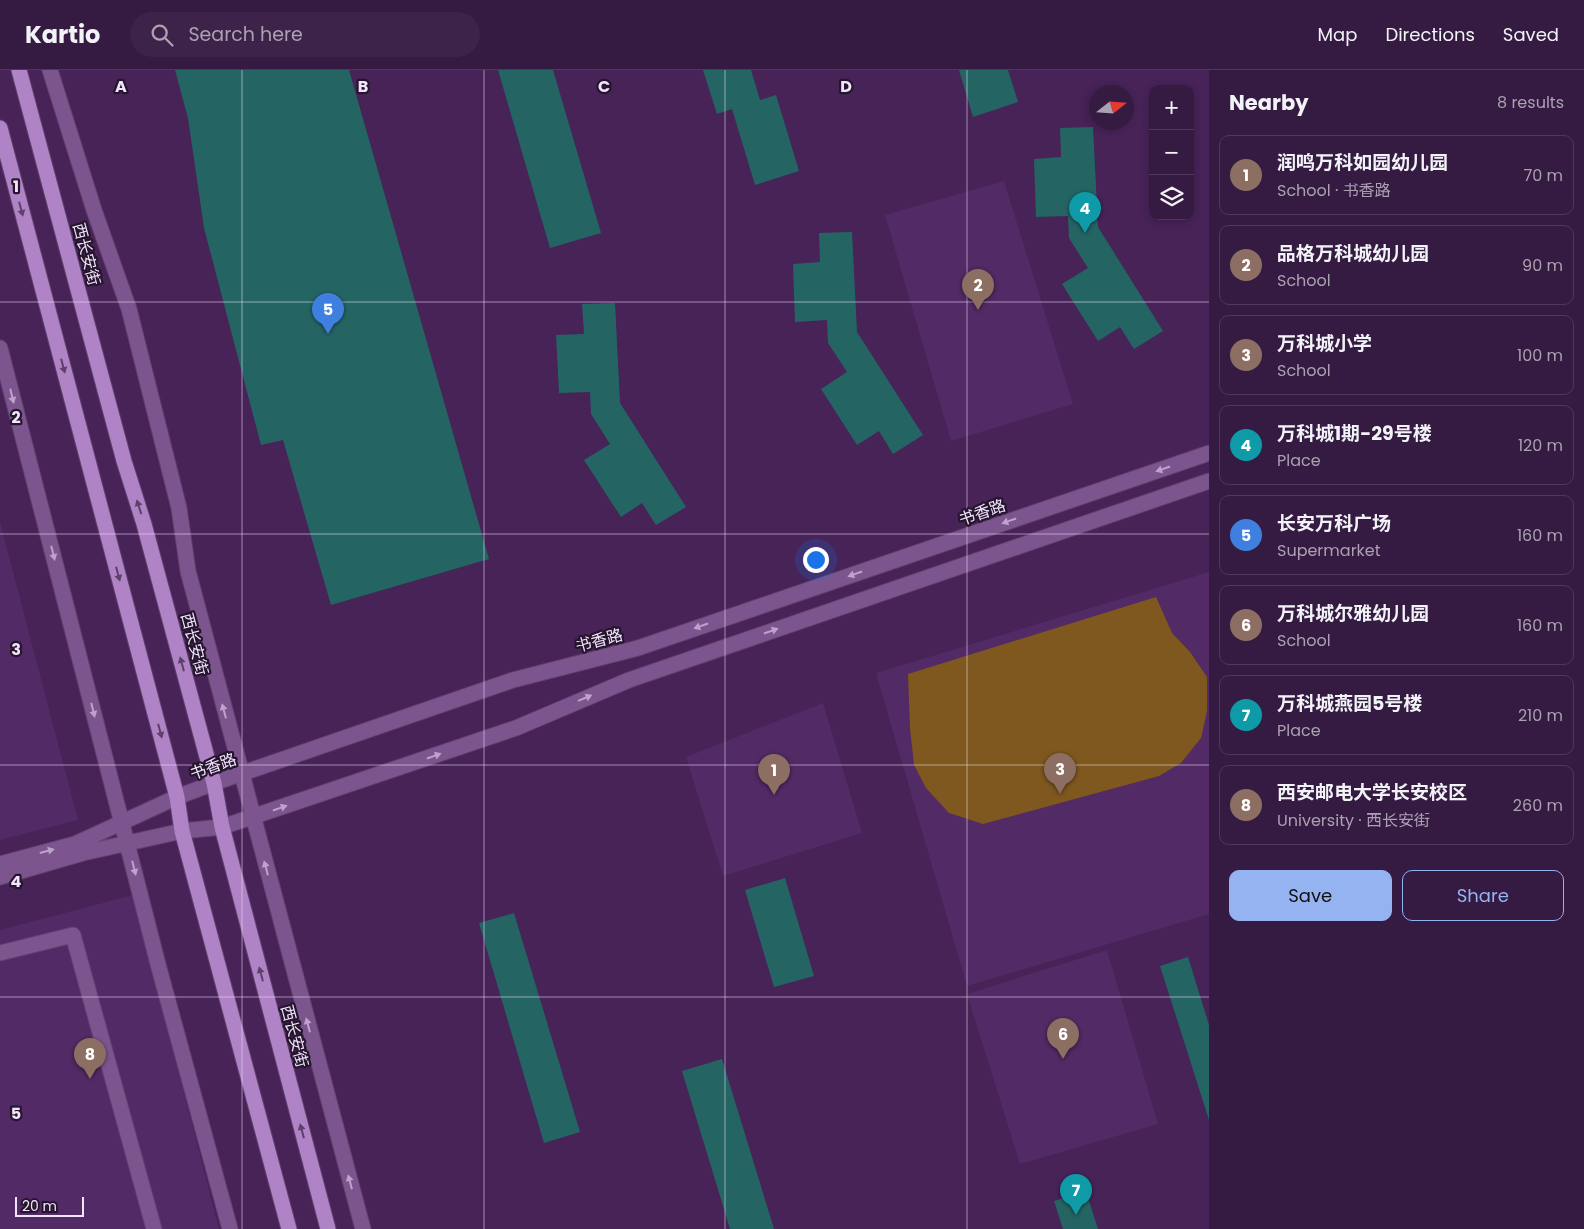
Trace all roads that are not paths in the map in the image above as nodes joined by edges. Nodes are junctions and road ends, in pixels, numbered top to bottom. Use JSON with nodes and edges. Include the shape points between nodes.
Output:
{"nodes":[{"id":1,"x":19,"y":70,"type":"edge"},
{"id":2,"x":50,"y":70,"type":"edge"},
{"id":3,"x":0,"y":128,"type":"edge"},
{"id":4,"x":0,"y":348,"type":"edge"},
{"id":5,"x":1209,"y":453,"type":"edge"},
{"id":6,"x":1209,"y":481,"type":"edge"},
{"id":7,"x":241,"y":774,"type":"junction"},
{"id":8,"x":214,"y":783,"type":"junction"},
{"id":9,"x":177,"y":797,"type":"junction"},
{"id":10,"x":253,"y":817,"type":"junction"},
{"id":11,"x":122,"y":823,"type":"junction"},
{"id":12,"x":222,"y":827,"type":"junction"},
{"id":13,"x":182,"y":830,"type":"junction"},
{"id":14,"x":127,"y":843,"type":"junction"},
{"id":15,"x":0,"y":864,"type":"edge"},
{"id":16,"x":0,"y":877,"type":"edge"},
{"id":17,"x":0,"y":953,"type":"edge"},
{"id":18,"x":154,"y":1229,"type":"edge"},
{"id":19,"x":230,"y":1229,"type":"edge"},
{"id":20,"x":289,"y":1229,"type":"edge"},
{"id":21,"x":328,"y":1229,"type":"edge"},
{"id":22,"x":363,"y":1229,"type":"edge"}],
"edges":[{"from":8,"to":1,"type":"main road","name":"西长安街","one_way":true},
{"from":7,"to":2,"type":"street","one_way":true,"via":[[188,571],[179,508],[129,309]]},
{"from":3,"to":9,"type":"main road","one_way":true},
{"from":4,"to":11,"type":"street","one_way":true},
{"from":5,"to":7,"type":"street","name":"书香路","one_way":true,"via":[[638,648],[513,680]]},
{"from":10,"to":6,"type":"street","one_way":true,"via":[[516,728],[629,680]]},
{"from":7,"to":8,"type":"street","name":"书香路"},
{"from":7,"to":10,"type":"street"},
{"from":8,"to":9,"type":"street","name":"书香路"},
{"from":8,"to":12,"type":"main road","name":"西长安街"},
{"from":9,"to":11,"type":"street","name":"书香路"},
{"from":9,"to":13,"type":"main road"},
{"from":10,"to":12,"type":"street"},
{"from":22,"to":10,"type":"street","one_way":true},
{"from":11,"to":14,"type":"street"},
{"from":15,"to":11,"type":"street","name":"书香路","one_way":true,"via":[[75,844]]},
{"from":12,"to":13,"type":"street"},
{"from":21,"to":12,"type":"main road","name":"西长安街","one_way":true},
{"from":13,"to":14,"type":"street"},
{"from":13,"to":20,"type":"main road"},
{"from":14,"to":16,"type":"street"},
{"from":14,"to":19,"type":"street","one_way":true},
{"from":17,"to":18,"type":"street","via":[[73,935]]}]}
